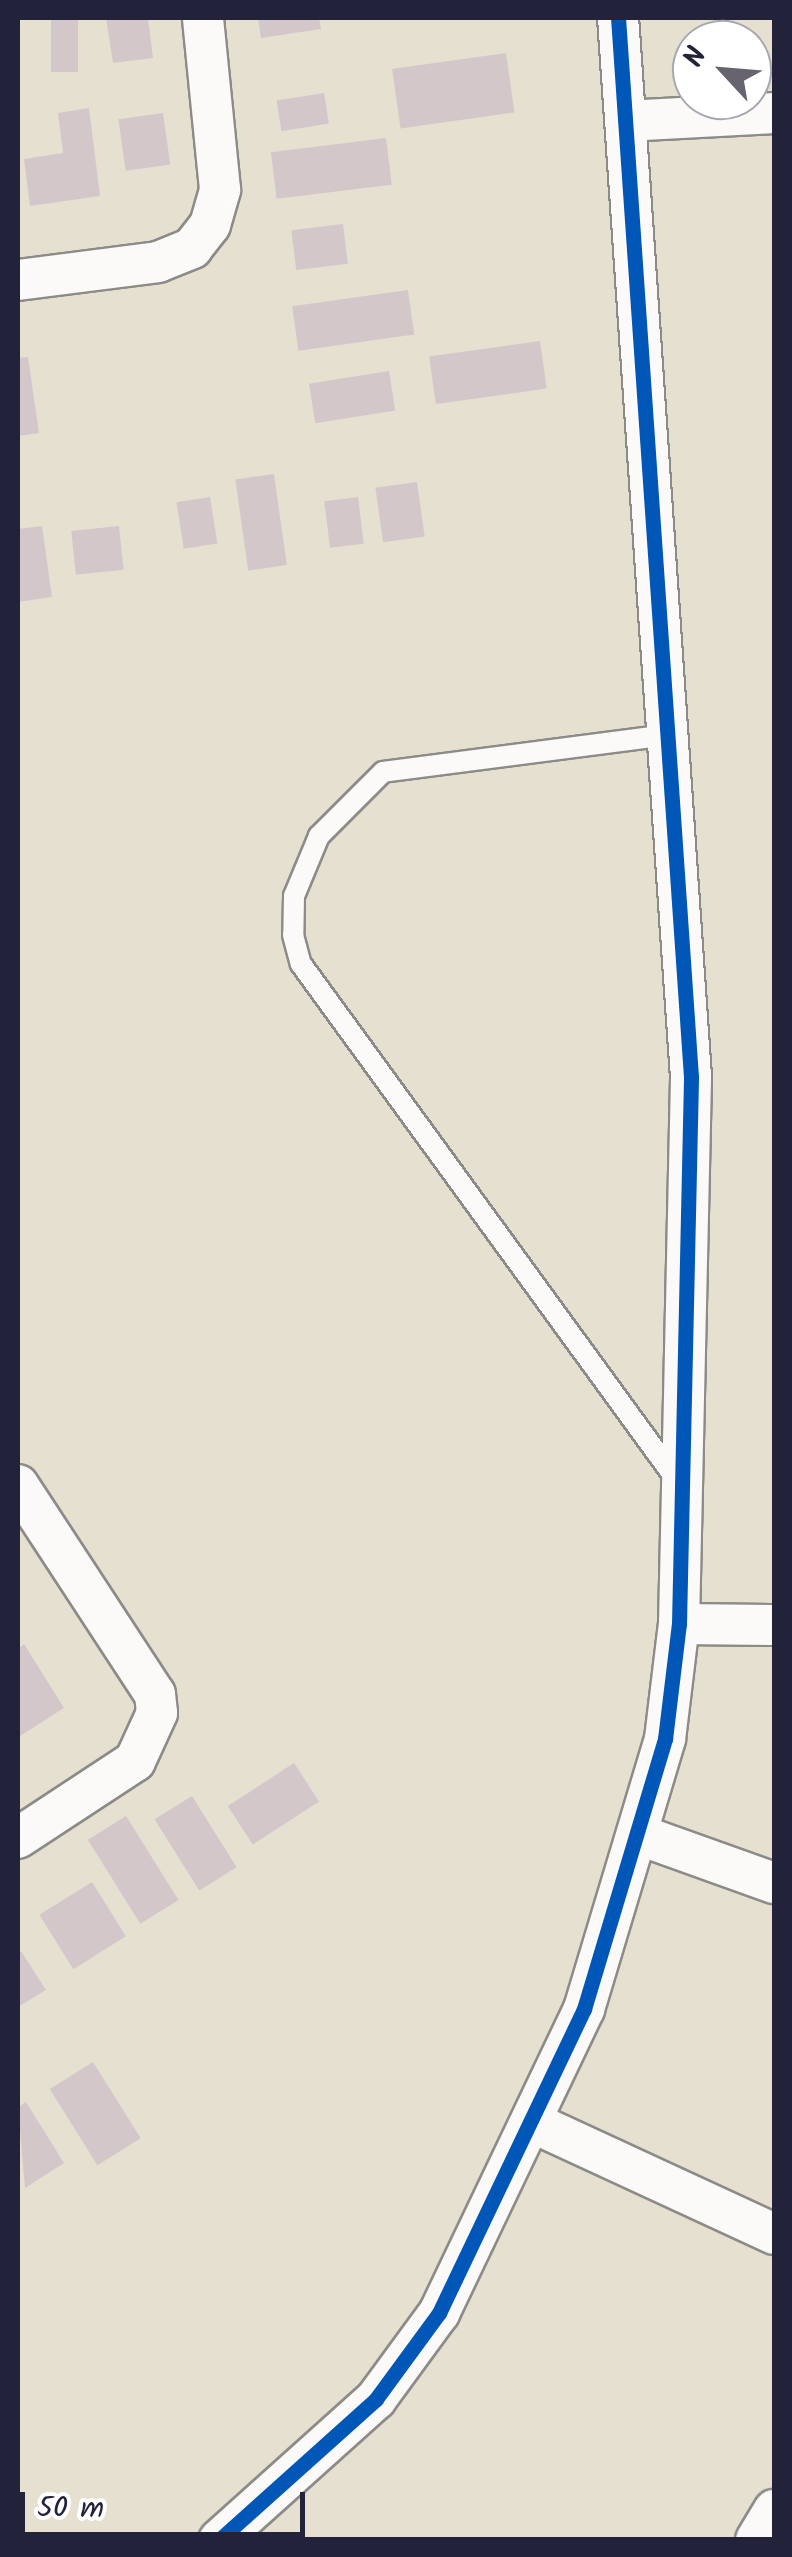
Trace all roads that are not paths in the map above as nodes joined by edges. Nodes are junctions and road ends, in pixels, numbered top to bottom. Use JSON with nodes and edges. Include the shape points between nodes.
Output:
{"nodes":[{"id":1,"x":203,"y":18,"type":"edge"},
{"id":2,"x":618,"y":18,"type":"edge"},
{"id":3,"x":774,"y":113,"type":"edge"},
{"id":4,"x":626,"y":121,"type":"junction"},
{"id":5,"x":18,"y":280,"type":"edge"},
{"id":6,"x":668,"y":735,"type":"junction"},
{"id":7,"x":18,"y":1485,"type":"edge"},
{"id":8,"x":684,"y":1489,"type":"junction"},
{"id":9,"x":679,"y":1624,"type":"junction"},
{"id":10,"x":774,"y":1625,"type":"edge"},
{"id":11,"x":637,"y":1834,"type":"junction"},
{"id":12,"x":18,"y":1838,"type":"edge"},
{"id":13,"x":774,"y":1883,"type":"edge"},
{"id":14,"x":534,"y":2122,"type":"junction"},
{"id":15,"x":774,"y":2234,"type":"edge"},
{"id":16,"x":774,"y":2510,"type":"edge"},
{"id":17,"x":219,"y":2540,"type":"edge"},
{"id":18,"x":756,"y":2540,"type":"edge"}],
"edges":[{"from":1,"to":5,"type":"street","via":[[220,189],[210,225],[192,248],[158,262]]},
{"from":2,"to":4,"type":"street"},
{"from":3,"to":4,"type":"street"},
{"from":4,"to":6,"type":"street"},
{"from":6,"to":8,"type":"street","via":[[691,1077]]},
{"from":6,"to":8,"type":"lane","via":[[383,772],[319,836],[294,896],[293,935],[301,964]]},
{"from":7,"to":12,"type":"street","via":[[155,1694],[158,1712],[135,1761]]},
{"from":8,"to":9,"type":"street"},
{"from":9,"to":10,"type":"street"},
{"from":9,"to":11,"type":"street","via":[[664,1739]]},
{"from":11,"to":13,"type":"street"},
{"from":11,"to":14,"type":"street","via":[[584,2009]]},
{"from":14,"to":15,"type":"street"},
{"from":14,"to":17,"type":"street","via":[[439,2313],[376,2400]]},
{"from":16,"to":18,"type":"street"}]}
